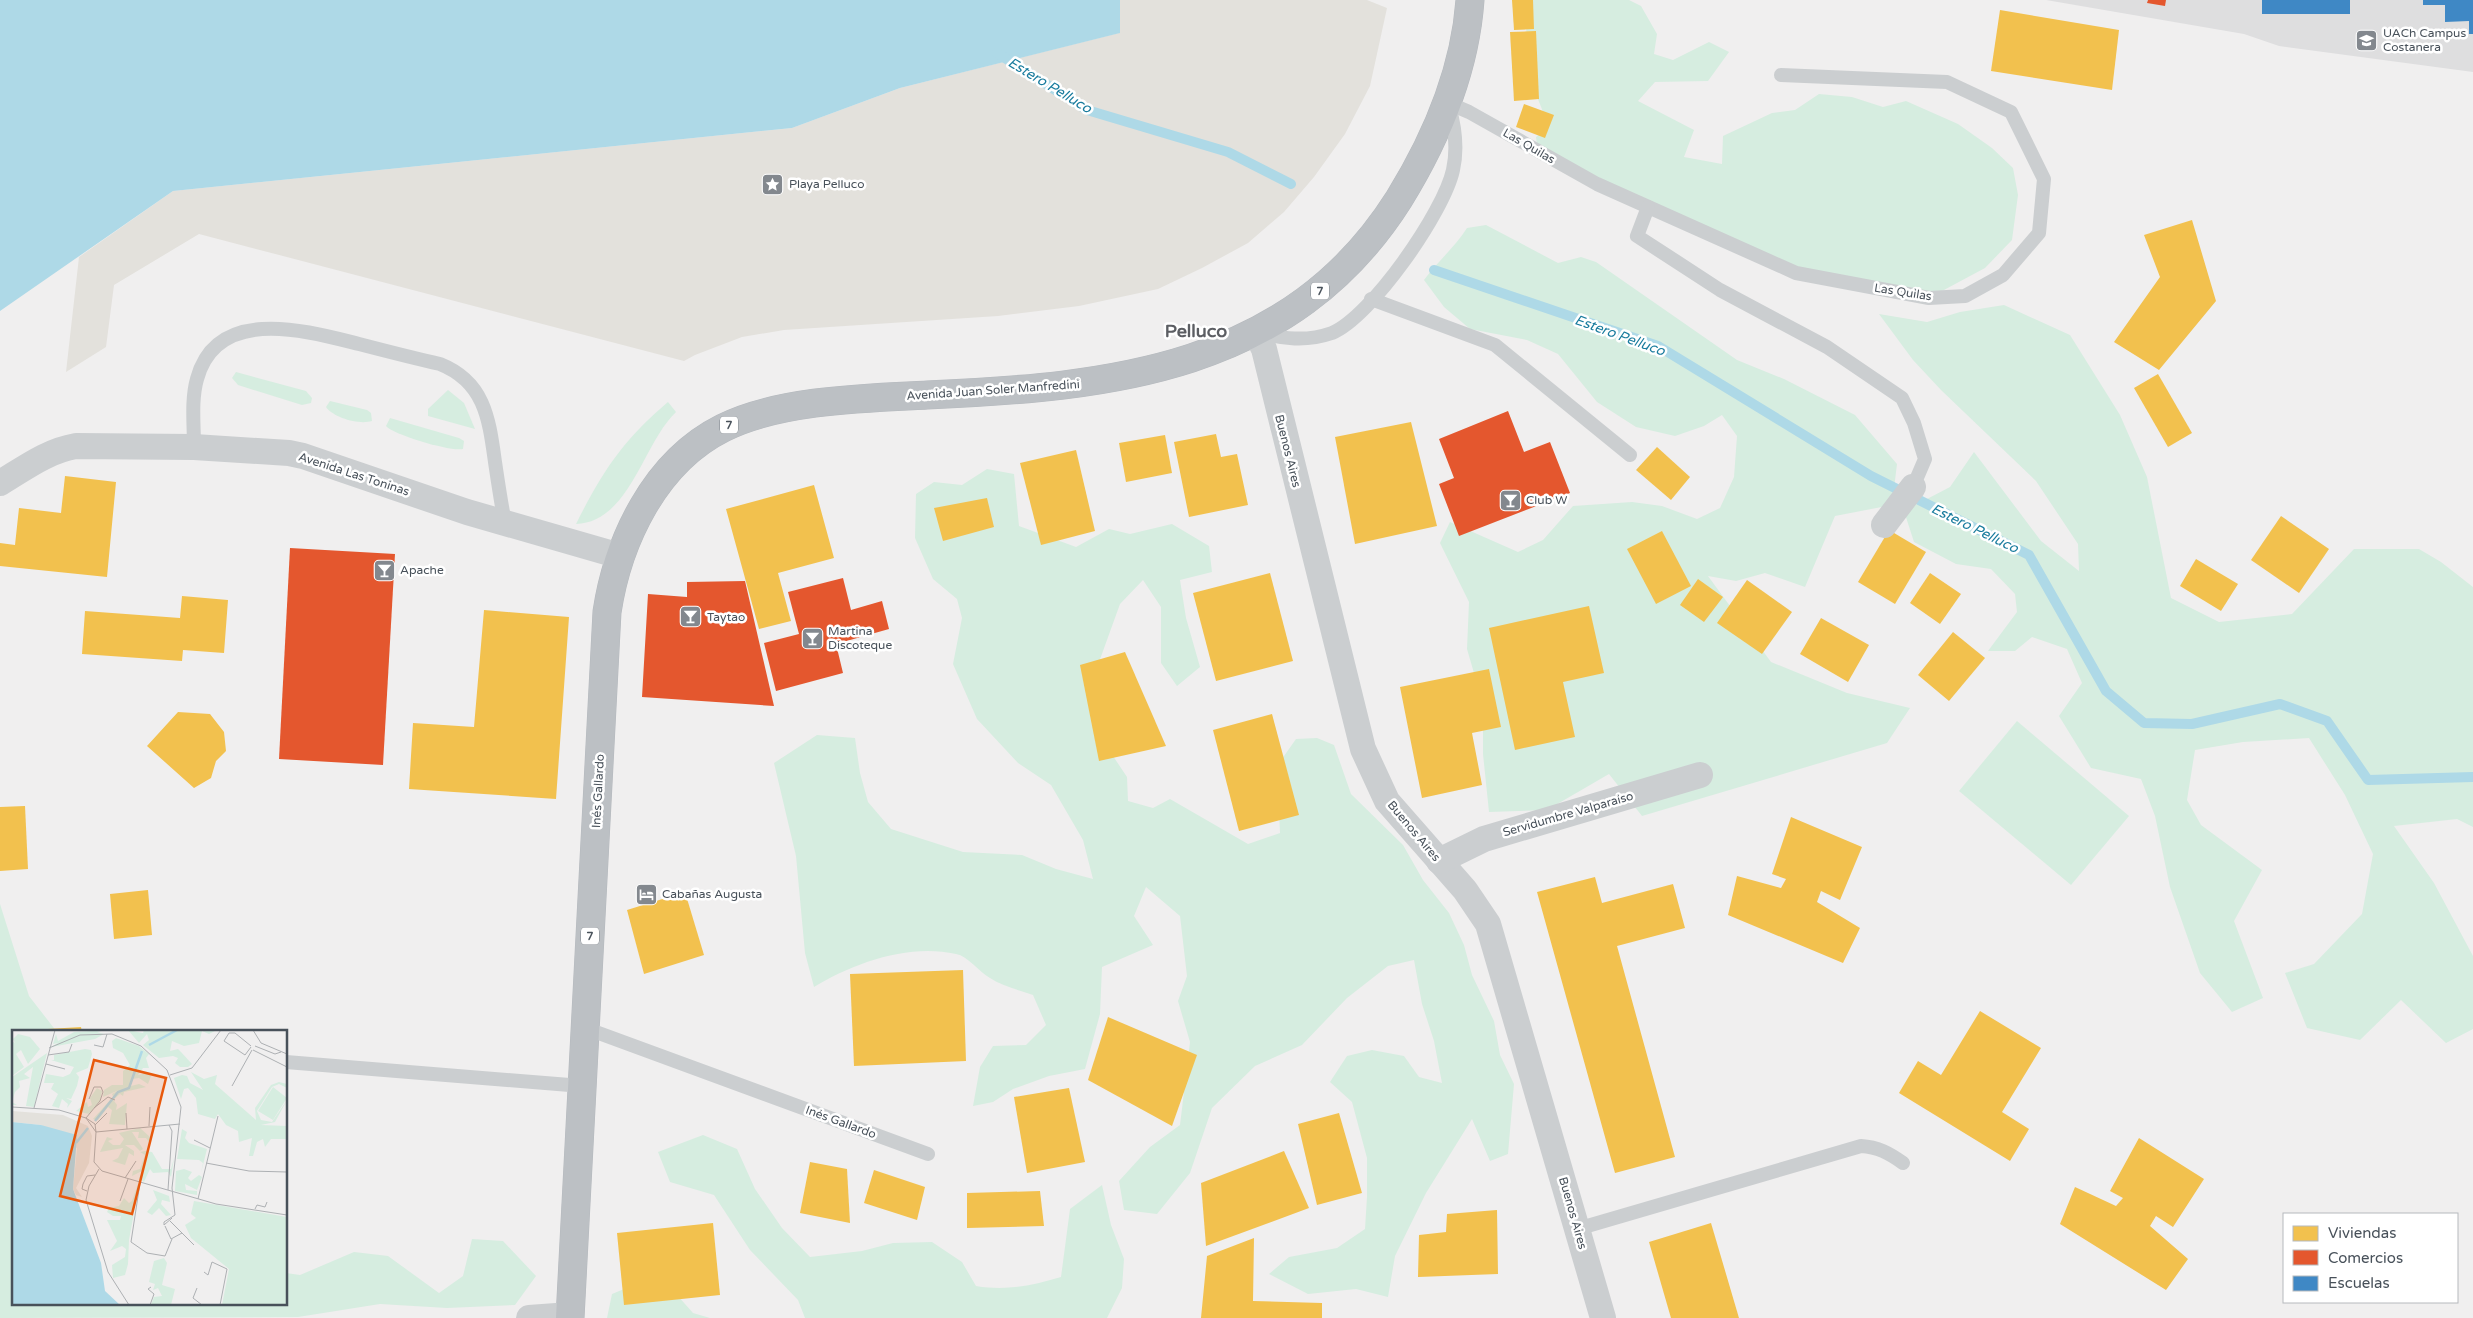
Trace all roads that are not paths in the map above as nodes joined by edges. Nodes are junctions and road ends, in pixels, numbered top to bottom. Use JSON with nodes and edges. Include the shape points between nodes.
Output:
{"nodes":[{"id":1,"x":1470,"y":0,"type":"edge"},
{"id":2,"x":1781,"y":75,"type":"dead end"},
{"id":3,"x":1448,"y":103,"type":"junction"},
{"id":4,"x":1648,"y":207,"type":"junction"},
{"id":5,"x":1371,"y":300,"type":"junction"},
{"id":6,"x":1255,"y":331,"type":"junction"},
{"id":7,"x":194,"y":447,"type":"junction"},
{"id":8,"x":1630,"y":455,"type":"dead end"},
{"id":9,"x":0,"y":484,"type":"edge"},
{"id":10,"x":1913,"y":487,"type":"joint"},
{"id":11,"x":1889,"y":518,"type":"dead end"},
{"id":12,"x":505,"y":523,"type":"junction"},
{"id":13,"x":620,"y":556,"type":"junction"},
{"id":14,"x":1700,"y":775,"type":"dead end"},
{"id":15,"x":1439,"y":861,"type":"junction"},
{"id":16,"x":585,"y":1028,"type":"junction"},
{"id":17,"x":288,"y":1062,"type":"edge"},
{"id":18,"x":582,"y":1086,"type":"junction"},
{"id":19,"x":928,"y":1154,"type":"dead end"},
{"id":20,"x":1903,"y":1163,"type":"dead end"},
{"id":21,"x":1577,"y":1229,"type":"junction"},
{"id":22,"x":570,"y":1317,"type":"edge"},
{"id":23,"x":529,"y":1318,"type":"edge"},
{"id":24,"x":1603,"y":1318,"type":"edge"}],
"edges":[{"from":1,"to":3,"type":"highway","name":"Avenida Juan Soler Manfredini","number":"7","via":[[1462,53]]},
{"from":2,"to":4,"type":"lane","name":"Las Quilas","via":[[1947,82],[2011,112],[2044,180],[2039,233],[2003,275],[1965,296],[1929,298],[1796,273]]},
{"from":3,"to":4,"type":"lane","name":"Las Quilas","via":[[1597,184]]},
{"from":3,"to":5,"type":"lane","via":[[1456,153],[1448,188],[1422,234]]},
{"from":3,"to":6,"type":"highway","name":"Avenida Juan Soler Manfredini","number":"7","via":[[1408,185],[1359,252],[1316,294]]},
{"from":4,"to":10,"type":"lane","via":[[1637,236],[1720,290],[1827,347],[1902,398],[1914,422],[1925,459]]},
{"from":5,"to":6,"type":"lane","via":[[1348,324],[1315,338],[1296,340]]},
{"from":5,"to":8,"type":"lane","via":[[1495,345]]},
{"from":6,"to":13,"type":"highway","name":"Avenida Juan Soler Manfredini","number":"7","via":[[1189,360],[1095,383],[1005,392],[847,400],[744,419],[720,429],[675,464],[644,504]]},
{"from":6,"to":15,"type":"street","name":"Buenos Aires","via":[[1264,349],[1363,749],[1387,800]]},
{"from":7,"to":9,"type":"street","name":"Avenida Las Toninas","via":[[76,446],[43,456]]},
{"from":7,"to":12,"type":"street","name":"Avenida Las Toninas","via":[[303,456]]},
{"from":7,"to":12,"type":"lane","via":[[197,378],[214,349],[239,333],[256,329],[306,331],[440,364],[459,374],[472,386],[486,412]]},
{"from":10,"to":11,"type":"street"},
{"from":12,"to":13,"type":"street","name":"Avenida Las Toninas"},
{"from":13,"to":16,"type":"highway","name":"Inés Gallardo","number":"7","via":[[607,612]]},
{"from":14,"to":15,"type":"street","name":"Servidumbre Valparaíso","via":[[1484,838]]},
{"from":15,"to":21,"type":"street","name":"Buenos Aires","via":[[1465,890],[1488,924]]},
{"from":16,"to":18,"type":"highway","name":"Inés Gallardo","number":"7"},
{"from":16,"to":19,"type":"lane","name":"Inés Gallardo"},
{"from":17,"to":18,"type":"lane"},
{"from":18,"to":22,"type":"highway","name":"Inés Gallardo","number":"7"},
{"from":20,"to":21,"type":"lane","via":[[1875,1146],[1861,1146]]},
{"from":21,"to":24,"type":"street","name":"Buenos Aires"},
{"from":22,"to":23,"type":"street"}]}
